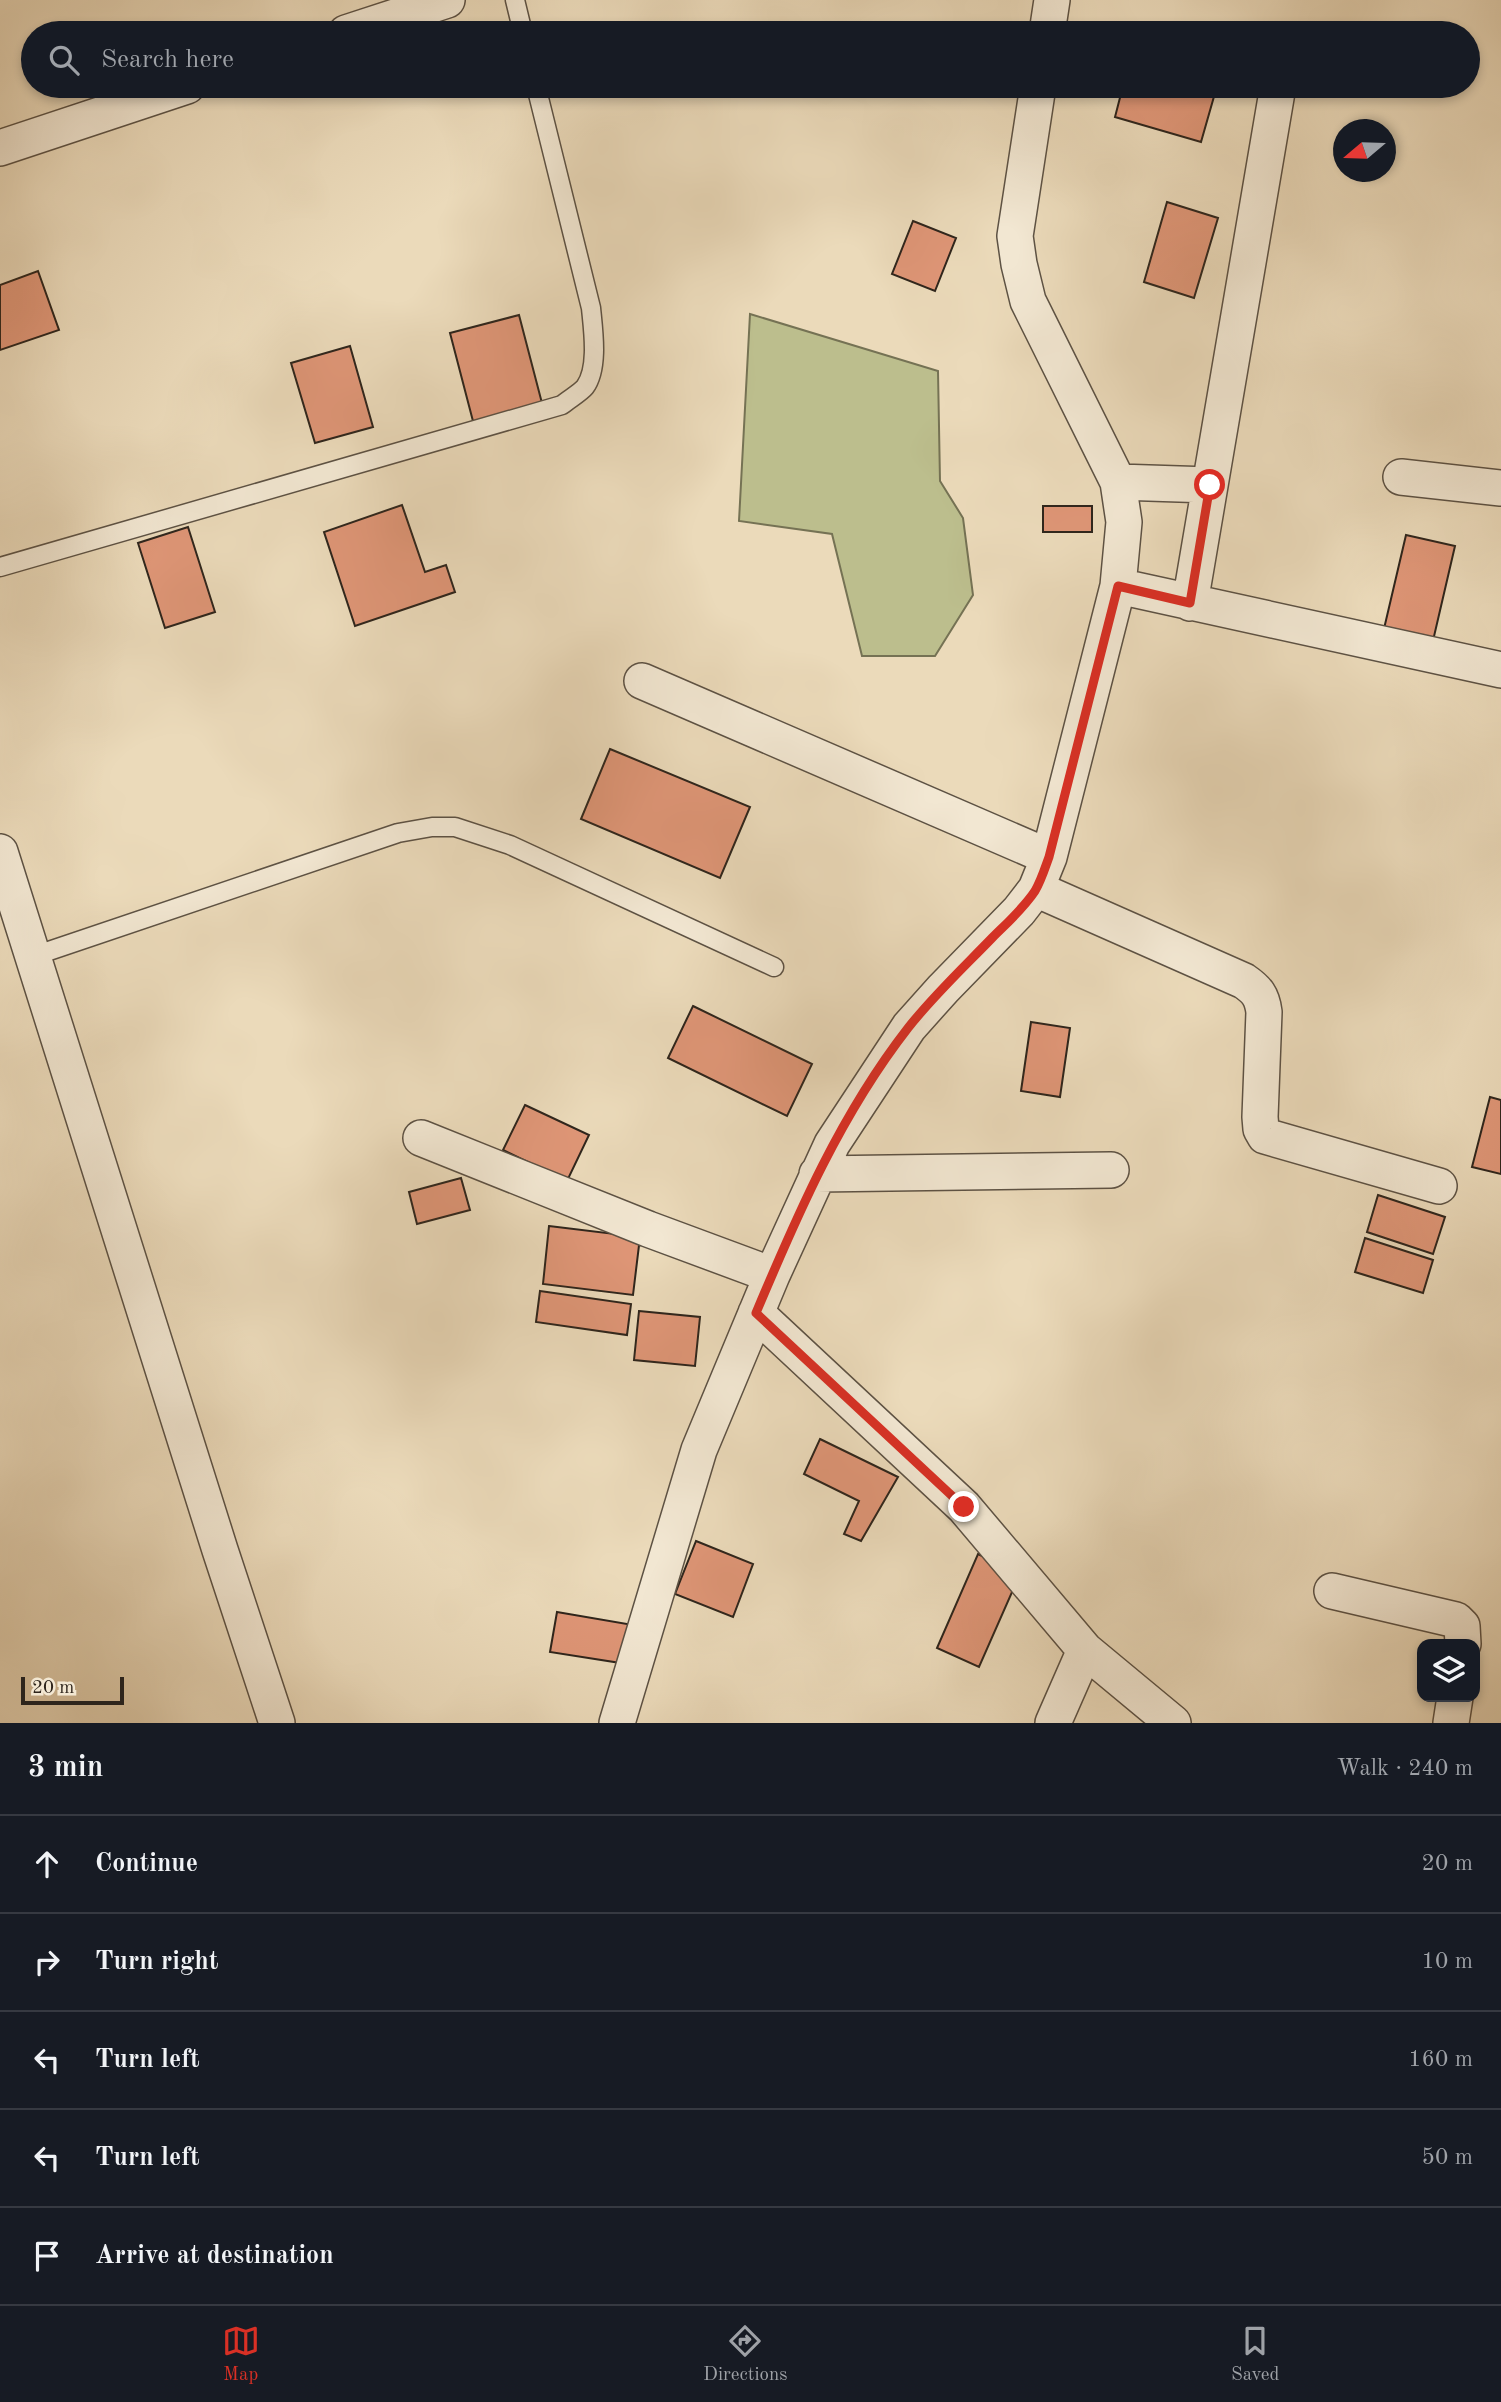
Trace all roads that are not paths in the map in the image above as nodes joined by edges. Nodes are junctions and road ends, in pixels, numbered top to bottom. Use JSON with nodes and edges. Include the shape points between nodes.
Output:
{"nodes":[{"id":1,"x":447,"y":0,"type":"edge"},
{"id":2,"x":515,"y":0,"type":"edge"},
{"id":3,"x":1052,"y":0,"type":"edge"},
{"id":4,"x":383,"y":21,"type":"edge"},
{"id":5,"x":520,"y":21,"type":"edge"},
{"id":6,"x":1049,"y":21,"type":"edge"},
{"id":7,"x":151,"y":98,"type":"edge"},
{"id":8,"x":539,"y":98,"type":"edge"},
{"id":9,"x":1036,"y":98,"type":"edge"},
{"id":10,"x":1276,"y":98,"type":"edge"},
{"id":11,"x":0,"y":148,"type":"edge"},
{"id":12,"x":1401,"y":477,"type":"dead end"},
{"id":13,"x":1118,"y":482,"type":"junction"},
{"id":14,"x":1210,"y":485,"type":"junction"},
{"id":15,"x":1501,"y":488,"type":"edge"},
{"id":16,"x":0,"y":567,"type":"edge"},
{"id":17,"x":1118,"y":586,"type":"junction"},
{"id":18,"x":1190,"y":603,"type":"junction"},
{"id":19,"x":1501,"y":670,"type":"edge"},
{"id":20,"x":642,"y":681,"type":"dead end"},
{"id":21,"x":0,"y":852,"type":"edge"},
{"id":22,"x":1049,"y":857,"type":"junction"},
{"id":23,"x":1036,"y":889,"type":"junction"},
{"id":24,"x":34,"y":956,"type":"junction"},
{"id":25,"x":774,"y":967,"type":"dead end"},
{"id":26,"x":421,"y":1138,"type":"dead end"},
{"id":27,"x":1111,"y":1170,"type":"dead end"},
{"id":28,"x":817,"y":1174,"type":"junction"},
{"id":29,"x":1440,"y":1186,"type":"dead end"},
{"id":30,"x":772,"y":1275,"type":"junction"},
{"id":31,"x":756,"y":1313,"type":"junction"},
{"id":32,"x":1332,"y":1591,"type":"dead end"},
{"id":33,"x":1462,"y":1639,"type":"edge"},
{"id":34,"x":1085,"y":1650,"type":"junction"},
{"id":35,"x":1454,"y":1702,"type":"edge"},
{"id":36,"x":277,"y":1723,"type":"edge"},
{"id":37,"x":617,"y":1723,"type":"edge"},
{"id":38,"x":1054,"y":1723,"type":"edge"},
{"id":39,"x":1173,"y":1723,"type":"edge"},
{"id":40,"x":1451,"y":1723,"type":"edge"}],
"edges":[{"from":1,"to":4,"type":"street"},
{"from":2,"to":5,"type":"lane"},
{"from":3,"to":6,"type":"street"},
{"from":7,"to":11,"type":"street"},
{"from":8,"to":16,"type":"lane","via":[[591,308],[595,339],[586,386],[562,405]]},
{"from":9,"to":13,"type":"street","via":[[1015,236],[1019,264],[1028,301]]},
{"from":10,"to":14,"type":"street"},
{"from":12,"to":15,"type":"street"},
{"from":13,"to":14,"type":"street"},
{"from":13,"to":17,"type":"street","via":[[1124,522]]},
{"from":14,"to":18,"type":"street"},
{"from":17,"to":18,"type":"street"},
{"from":17,"to":22,"type":"street"},
{"from":18,"to":19,"type":"street"},
{"from":20,"to":22,"type":"street"},
{"from":21,"to":24,"type":"street"},
{"from":22,"to":23,"type":"street"},
{"from":23,"to":28,"type":"street","via":[[909,1027]]},
{"from":23,"to":29,"type":"street","via":[[1257,990],[1264,1012],[1260,1117],[1265,1136]]},
{"from":24,"to":25,"type":"lane","via":[[398,833],[454,827],[510,845]]},
{"from":24,"to":36,"type":"street"},
{"from":26,"to":30,"type":"street"},
{"from":27,"to":28,"type":"street"},
{"from":28,"to":30,"type":"street"},
{"from":30,"to":31,"type":"street"},
{"from":31,"to":34,"type":"street","via":[[964,1507]]},
{"from":31,"to":37,"type":"street","via":[[699,1450]]},
{"from":32,"to":33,"type":"street","via":[[1455,1620],[1462,1626]]},
{"from":34,"to":38,"type":"street"},
{"from":34,"to":39,"type":"street"},
{"from":35,"to":40,"type":"street"}]}
